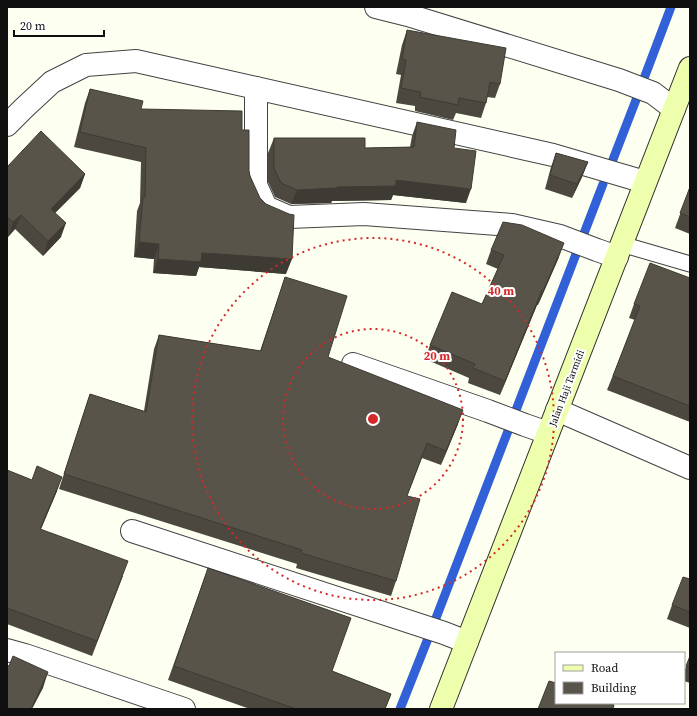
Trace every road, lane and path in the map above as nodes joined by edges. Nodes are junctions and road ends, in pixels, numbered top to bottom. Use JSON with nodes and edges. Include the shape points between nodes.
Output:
{"nodes":[{"id":1,"x":376,"y":7,"type":"edge"},
{"id":2,"x":690,"y":68,"type":"edge"},
{"id":3,"x":256,"y":88,"type":"junction"},
{"id":4,"x":674,"y":109,"type":"junction"},
{"id":5,"x":7,"y":125,"type":"edge"},
{"id":6,"x":646,"y":182,"type":"junction"},
{"id":7,"x":612,"y":250,"type":"junction"},
{"id":8,"x":690,"y":264,"type":"edge"},
{"id":9,"x":353,"y":364,"type":"dead end"},
{"id":10,"x":557,"y":410,"type":"junction"},
{"id":11,"x":548,"y":433,"type":"junction"},
{"id":12,"x":690,"y":468,"type":"edge"},
{"id":13,"x":132,"y":531,"type":"dead end"},
{"id":14,"x":467,"y":642,"type":"junction"},
{"id":15,"x":7,"y":650,"type":"edge"},
{"id":16,"x":184,"y":709,"type":"edge"},
{"id":17,"x":441,"y":709,"type":"edge"}],
"edges":[{"from":1,"to":4,"type":"street","via":[[619,80],[653,93]]},
{"from":2,"to":4,"type":"street","name":"Jalan Haji Tarmidi"},
{"from":3,"to":5,"type":"street","via":[[136,61],[86,65],[52,82]]},
{"from":3,"to":6,"type":"street","via":[[553,155]]},
{"from":3,"to":7,"type":"street","via":[[256,185],[266,207],[289,217],[364,214],[512,225]]},
{"from":4,"to":6,"type":"street","name":"Jalan Haji Tarmidi"},
{"from":6,"to":7,"type":"street","name":"Jalan Haji Tarmidi"},
{"from":7,"to":8,"type":"lane"},
{"from":7,"to":10,"type":"street","name":"Jalan Haji Tarmidi"},
{"from":9,"to":11,"type":"street"},
{"from":10,"to":11,"type":"street","name":"Jalan Haji Tarmidi"},
{"from":10,"to":12,"type":"street"},
{"from":11,"to":14,"type":"street","name":"Jalan Haji Tarmidi"},
{"from":13,"to":14,"type":"street","via":[[438,630]]},
{"from":14,"to":17,"type":"street","name":"Jalan Haji Tarmidi"},
{"from":15,"to":16,"type":"street"}]}
